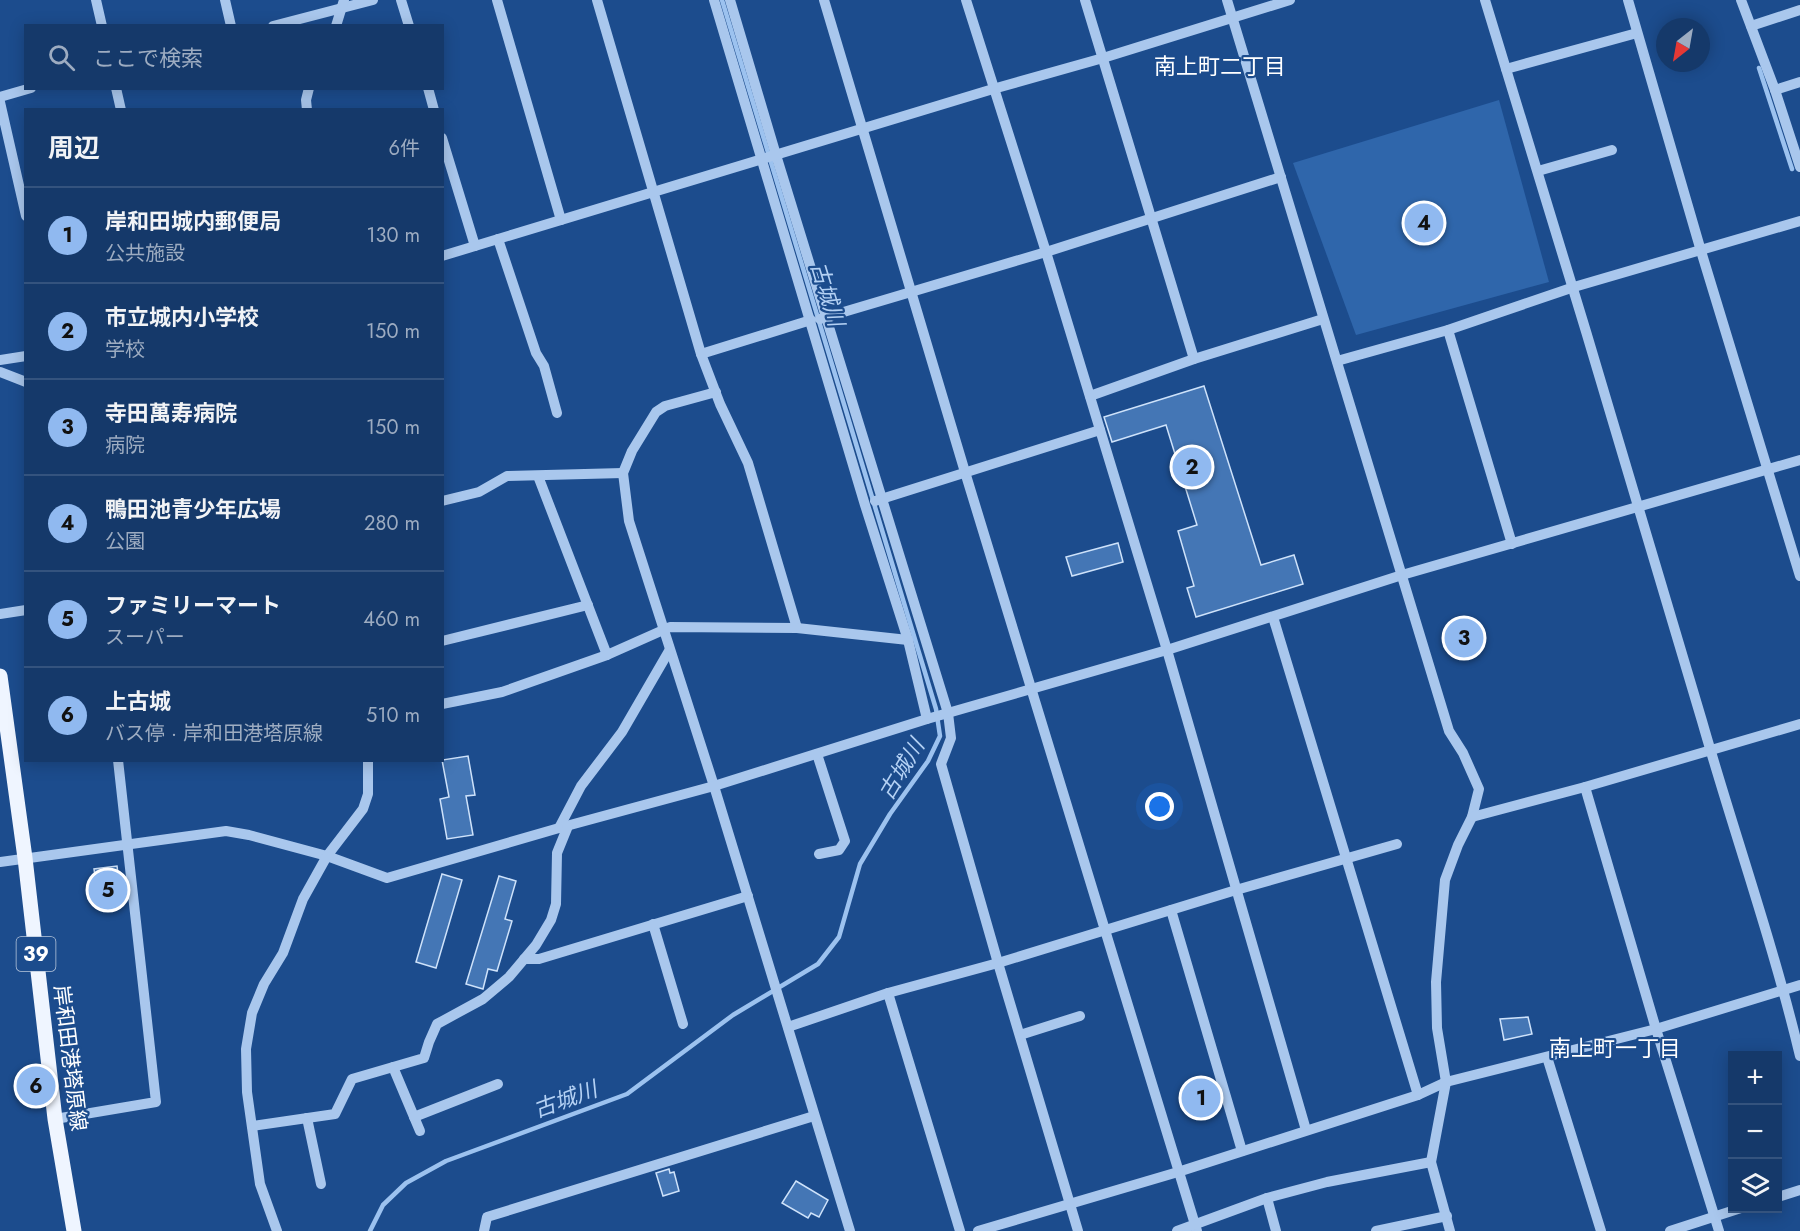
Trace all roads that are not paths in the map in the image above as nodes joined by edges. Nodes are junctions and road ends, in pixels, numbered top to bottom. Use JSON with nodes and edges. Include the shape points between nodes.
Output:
{"nodes":[{"id":1,"x":96,"y":0,"type":"edge"},
{"id":2,"x":225,"y":0,"type":"edge"},
{"id":3,"x":373,"y":0,"type":"edge"},
{"id":4,"x":401,"y":0,"type":"edge"},
{"id":5,"x":497,"y":0,"type":"edge"},
{"id":6,"x":597,"y":0,"type":"edge"},
{"id":7,"x":714,"y":0,"type":"edge"},
{"id":8,"x":730,"y":0,"type":"edge"},
{"id":9,"x":824,"y":0,"type":"edge"},
{"id":10,"x":966,"y":0,"type":"edge"},
{"id":11,"x":1085,"y":0,"type":"edge"},
{"id":12,"x":1227,"y":0,"type":"edge"},
{"id":13,"x":1290,"y":0,"type":"edge"},
{"id":14,"x":1485,"y":0,"type":"edge"},
{"id":15,"x":1628,"y":0,"type":"edge"},
{"id":16,"x":1742,"y":0,"type":"edge"},
{"id":17,"x":343,"y":4,"type":"edge"},
{"id":18,"x":1800,"y":9,"type":"edge"},
{"id":19,"x":1233,"y":18,"type":"junction"},
{"id":20,"x":102,"y":24,"type":"edge"},
{"id":21,"x":231,"y":24,"type":"edge"},
{"id":22,"x":279,"y":24,"type":"edge"},
{"id":23,"x":337,"y":24,"type":"edge"},
{"id":24,"x":408,"y":24,"type":"edge"},
{"id":25,"x":1752,"y":27,"type":"junction"},
{"id":26,"x":1638,"y":33,"type":"junction"},
{"id":27,"x":1103,"y":58,"type":"junction"},
{"id":28,"x":1506,"y":69,"type":"junction"},
{"id":29,"x":1800,"y":82,"type":"edge"},
{"id":30,"x":993,"y":89,"type":"junction"},
{"id":31,"x":24,"y":90,"type":"edge"},
{"id":32,"x":116,"y":90,"type":"edge"},
{"id":33,"x":308,"y":90,"type":"edge"},
{"id":34,"x":429,"y":90,"type":"edge"},
{"id":35,"x":1775,"y":90,"type":"junction"},
{"id":36,"x":0,"y":96,"type":"edge"},
{"id":37,"x":0,"y":102,"type":"edge"},
{"id":38,"x":121,"y":108,"type":"edge"},
{"id":39,"x":307,"y":108,"type":"edge"},
{"id":40,"x":433,"y":108,"type":"edge"},
{"id":41,"x":864,"y":129,"type":"junction"},
{"id":42,"x":444,"y":145,"type":"edge"},
{"id":43,"x":1797,"y":147,"type":"edge"},
{"id":44,"x":1612,"y":150,"type":"dead end"},
{"id":45,"x":776,"y":155,"type":"junction"},
{"id":46,"x":763,"y":159,"type":"junction"},
{"id":47,"x":1800,"y":167,"type":"edge"},
{"id":48,"x":1538,"y":171,"type":"junction"},
{"id":49,"x":1281,"y":177,"type":"junction"},
{"id":50,"x":655,"y":192,"type":"junction"},
{"id":51,"x":24,"y":207,"type":"edge"},
{"id":52,"x":1152,"y":218,"type":"junction"},
{"id":53,"x":561,"y":220,"type":"junction"},
{"id":54,"x":1800,"y":221,"type":"edge"},
{"id":55,"x":498,"y":239,"type":"junction"},
{"id":56,"x":475,"y":246,"type":"junction"},
{"id":57,"x":1701,"y":251,"type":"junction"},
{"id":58,"x":1046,"y":252,"type":"junction"},
{"id":59,"x":444,"y":255,"type":"edge"},
{"id":60,"x":1574,"y":287,"type":"junction"},
{"id":61,"x":911,"y":291,"type":"junction"},
{"id":62,"x":826,"y":317,"type":"junction"},
{"id":63,"x":1323,"y":319,"type":"junction"},
{"id":64,"x":811,"y":321,"type":"junction"},
{"id":65,"x":1448,"y":330,"type":"junction"},
{"id":66,"x":701,"y":354,"type":"junction"},
{"id":67,"x":24,"y":356,"type":"edge"},
{"id":68,"x":1194,"y":359,"type":"junction"},
{"id":69,"x":0,"y":360,"type":"edge"},
{"id":70,"x":1337,"y":361,"type":"junction"},
{"id":71,"x":0,"y":372,"type":"edge"},
{"id":72,"x":24,"y":381,"type":"edge"},
{"id":73,"x":716,"y":392,"type":"junction"},
{"id":74,"x":1090,"y":396,"type":"junction"},
{"id":75,"x":557,"y":413,"type":"dead end"},
{"id":76,"x":1100,"y":430,"type":"junction"},
{"id":77,"x":1800,"y":460,"type":"edge"},
{"id":78,"x":1768,"y":469,"type":"junction"},
{"id":79,"x":965,"y":472,"type":"junction"},
{"id":80,"x":623,"y":473,"type":"junction"},
{"id":81,"x":538,"y":476,"type":"junction"},
{"id":82,"x":881,"y":498,"type":"junction"},
{"id":83,"x":444,"y":501,"type":"edge"},
{"id":84,"x":865,"y":505,"type":"junction"},
{"id":85,"x":1639,"y":507,"type":"junction"},
{"id":86,"x":1512,"y":544,"type":"junction"},
{"id":87,"x":1402,"y":575,"type":"junction"},
{"id":88,"x":1800,"y":576,"type":"edge"},
{"id":89,"x":588,"y":605,"type":"junction"},
{"id":90,"x":24,"y":610,"type":"edge"},
{"id":91,"x":0,"y":614,"type":"edge"},
{"id":92,"x":1273,"y":616,"type":"junction"},
{"id":93,"x":797,"y":628,"type":"junction"},
{"id":94,"x":663,"y":631,"type":"junction"},
{"id":95,"x":908,"y":640,"type":"junction"},
{"id":96,"x":444,"y":641,"type":"edge"},
{"id":97,"x":1167,"y":650,"type":"junction"},
{"id":98,"x":669,"y":651,"type":"junction"},
{"id":99,"x":607,"y":655,"type":"junction"},
{"id":100,"x":0,"y":676,"type":"edge"},
{"id":101,"x":1032,"y":689,"type":"junction"},
{"id":102,"x":444,"y":704,"type":"edge"},
{"id":103,"x":947,"y":713,"type":"junction"},
{"id":104,"x":928,"y":719,"type":"junction"},
{"id":105,"x":1800,"y":724,"type":"edge"},
{"id":106,"x":1710,"y":750,"type":"junction"},
{"id":107,"x":817,"y":754,"type":"junction"},
{"id":108,"x":118,"y":762,"type":"edge"},
{"id":109,"x":368,"y":762,"type":"edge"},
{"id":110,"x":714,"y":786,"type":"junction"},
{"id":111,"x":1584,"y":787,"type":"junction"},
{"id":112,"x":1472,"y":817,"type":"junction"},
{"id":113,"x":563,"y":827,"type":"junction"},
{"id":114,"x":1397,"y":844,"type":"dead end"},
{"id":115,"x":128,"y":846,"type":"junction"},
{"id":116,"x":819,"y":854,"type":"dead end"},
{"id":117,"x":327,"y":856,"type":"junction"},
{"id":118,"x":25,"y":858,"type":"junction"},
{"id":119,"x":1347,"y":858,"type":"junction"},
{"id":120,"x":0,"y":862,"type":"edge"},
{"id":121,"x":1236,"y":890,"type":"junction"},
{"id":122,"x":748,"y":896,"type":"junction"},
{"id":123,"x":1171,"y":910,"type":"junction"},
{"id":124,"x":653,"y":924,"type":"junction"},
{"id":125,"x":1106,"y":929,"type":"junction"},
{"id":126,"x":524,"y":959,"type":"junction"},
{"id":127,"x":998,"y":963,"type":"junction"},
{"id":128,"x":1800,"y":985,"type":"edge"},
{"id":129,"x":1784,"y":990,"type":"junction"},
{"id":130,"x":888,"y":993,"type":"junction"},
{"id":131,"x":1080,"y":1016,"type":"dead end"},
{"id":132,"x":683,"y":1024,"type":"dead end"},
{"id":133,"x":788,"y":1027,"type":"junction"},
{"id":134,"x":1656,"y":1029,"type":"junction"},
{"id":135,"x":1020,"y":1035,"type":"junction"},
{"id":136,"x":1800,"y":1056,"type":"edge"},
{"id":137,"x":1547,"y":1057,"type":"junction"},
{"id":138,"x":393,"y":1067,"type":"junction"},
{"id":139,"x":1446,"y":1082,"type":"junction"},
{"id":140,"x":498,"y":1084,"type":"dead end"},
{"id":141,"x":1418,"y":1095,"type":"junction"},
{"id":142,"x":814,"y":1116,"type":"junction"},
{"id":143,"x":414,"y":1117,"type":"junction"},
{"id":144,"x":307,"y":1118,"type":"junction"},
{"id":145,"x":55,"y":1119,"type":"junction"},
{"id":146,"x":252,"y":1126,"type":"junction"},
{"id":147,"x":1306,"y":1130,"type":"junction"},
{"id":148,"x":420,"y":1131,"type":"dead end"},
{"id":149,"x":1242,"y":1151,"type":"junction"},
{"id":150,"x":1431,"y":1162,"type":"junction"},
{"id":151,"x":1178,"y":1172,"type":"junction"},
{"id":152,"x":321,"y":1184,"type":"dead end"},
{"id":153,"x":1800,"y":1190,"type":"edge"},
{"id":154,"x":1782,"y":1196,"type":"edge"},
{"id":155,"x":1267,"y":1198,"type":"junction"},
{"id":156,"x":1071,"y":1203,"type":"junction"},
{"id":157,"x":1728,"y":1213,"type":"edge"},
{"id":158,"x":1447,"y":1216,"type":"junction"},
{"id":159,"x":1714,"y":1217,"type":"junction"},
{"id":160,"x":1016,"y":1226,"type":"edge"},
{"id":161,"x":1196,"y":1227,"type":"edge"},
{"id":162,"x":74,"y":1231,"type":"edge"},
{"id":163,"x":277,"y":1231,"type":"edge"},
{"id":164,"x":484,"y":1231,"type":"edge"},
{"id":165,"x":850,"y":1231,"type":"edge"},
{"id":166,"x":960,"y":1231,"type":"edge"},
{"id":167,"x":978,"y":1231,"type":"edge"},
{"id":168,"x":1078,"y":1231,"type":"edge"},
{"id":169,"x":1177,"y":1231,"type":"edge"},
{"id":170,"x":1276,"y":1231,"type":"edge"},
{"id":171,"x":1376,"y":1231,"type":"edge"},
{"id":172,"x":1450,"y":1231,"type":"edge"},
{"id":173,"x":1601,"y":1231,"type":"edge"},
{"id":174,"x":1670,"y":1231,"type":"edge"},
{"id":175,"x":1719,"y":1231,"type":"edge"}],
"edges":[{"from":1,"to":20,"type":"street"},
{"from":2,"to":21,"type":"street"},
{"from":3,"to":17,"type":"street"},
{"from":4,"to":24,"type":"street"},
{"from":5,"to":53,"type":"street"},
{"from":6,"to":50,"type":"street"},
{"from":7,"to":46,"type":"street"},
{"from":8,"to":45,"type":"street"},
{"from":9,"to":41,"type":"street"},
{"from":10,"to":30,"type":"street"},
{"from":11,"to":27,"type":"street"},
{"from":12,"to":19,"type":"street"},
{"from":13,"to":19,"type":"street"},
{"from":14,"to":28,"type":"street"},
{"from":15,"to":26,"type":"street"},
{"from":16,"to":25,"type":"street"},
{"from":17,"to":22,"type":"street"},
{"from":17,"to":23,"type":"street"},
{"from":18,"to":25,"type":"street"},
{"from":19,"to":27,"type":"street"},
{"from":19,"to":49,"type":"street"},
{"from":25,"to":35,"type":"street"},
{"from":26,"to":28,"type":"street"},
{"from":26,"to":57,"type":"street"},
{"from":27,"to":30,"type":"street"},
{"from":27,"to":52,"type":"street"},
{"from":28,"to":48,"type":"street"},
{"from":29,"to":35,"type":"street"},
{"from":30,"to":41,"type":"street"},
{"from":30,"to":58,"type":"street"},
{"from":31,"to":36,"type":"street"},
{"from":32,"to":38,"type":"street"},
{"from":33,"to":39,"type":"street"},
{"from":34,"to":40,"type":"street"},
{"from":35,"to":43,"type":"street"},
{"from":37,"to":51,"type":"street"},
{"from":41,"to":45,"type":"street"},
{"from":41,"to":61,"type":"street"},
{"from":42,"to":56,"type":"street"},
{"from":43,"to":47,"type":"street"},
{"from":44,"to":48,"type":"street"},
{"from":45,"to":46,"type":"street"},
{"from":45,"to":62,"type":"street"},
{"from":46,"to":50,"type":"street"},
{"from":46,"to":64,"type":"street"},
{"from":48,"to":60,"type":"street"},
{"from":49,"to":52,"type":"street"},
{"from":49,"to":63,"type":"street"},
{"from":50,"to":53,"type":"street"},
{"from":50,"to":66,"type":"street"},
{"from":52,"to":58,"type":"street"},
{"from":52,"to":68,"type":"street"},
{"from":53,"to":55,"type":"street"},
{"from":54,"to":57,"type":"street"},
{"from":55,"to":56,"type":"street"},
{"from":55,"to":75,"type":"street"},
{"from":56,"to":59,"type":"street"},
{"from":57,"to":60,"type":"street"},
{"from":57,"to":78,"type":"street"},
{"from":58,"to":61,"type":"street"},
{"from":58,"to":74,"type":"street"},
{"from":60,"to":65,"type":"street"},
{"from":60,"to":85,"type":"street"},
{"from":61,"to":62,"type":"street"},
{"from":61,"to":79,"type":"street"},
{"from":62,"to":64,"type":"street"},
{"from":62,"to":82,"type":"street"},
{"from":63,"to":68,"type":"street"},
{"from":63,"to":70,"type":"street"},
{"from":64,"to":66,"type":"street"},
{"from":64,"to":84,"type":"street"},
{"from":65,"to":70,"type":"street"},
{"from":65,"to":86,"type":"street"},
{"from":66,"to":73,"type":"street"},
{"from":67,"to":69,"type":"street"},
{"from":68,"to":74,"type":"street"},
{"from":70,"to":87,"type":"street"},
{"from":71,"to":72,"type":"street"},
{"from":73,"to":80,"type":"street","via":[[656,412]]},
{"from":73,"to":93,"type":"street","via":[[748,463]]},
{"from":74,"to":76,"type":"street"},
{"from":76,"to":79,"type":"street"},
{"from":76,"to":97,"type":"street"},
{"from":77,"to":78,"type":"street"},
{"from":78,"to":85,"type":"street"},
{"from":78,"to":88,"type":"street"},
{"from":79,"to":82,"type":"street"},
{"from":79,"to":101,"type":"street"},
{"from":80,"to":81,"type":"street"},
{"from":80,"to":94,"type":"street","via":[[629,521]]},
{"from":81,"to":83,"type":"street","via":[[507,477],[479,492]]},
{"from":81,"to":89,"type":"street"},
{"from":82,"to":84,"type":"street"},
{"from":82,"to":103,"type":"street"},
{"from":84,"to":95,"type":"street"},
{"from":85,"to":86,"type":"street"},
{"from":85,"to":106,"type":"street"},
{"from":86,"to":87,"type":"street"},
{"from":87,"to":92,"type":"street"},
{"from":87,"to":112,"type":"street","via":[[1449,730],[1479,789]]},
{"from":89,"to":96,"type":"street"},
{"from":89,"to":99,"type":"street"},
{"from":90,"to":91,"type":"street"},
{"from":92,"to":97,"type":"street"},
{"from":92,"to":119,"type":"street"},
{"from":93,"to":94,"type":"street","via":[[670,627]]},
{"from":93,"to":95,"type":"street"},
{"from":94,"to":98,"type":"street"},
{"from":94,"to":99,"type":"street"},
{"from":95,"to":104,"type":"street"},
{"from":97,"to":101,"type":"street"},
{"from":97,"to":121,"type":"street"},
{"from":98,"to":110,"type":"street"},
{"from":98,"to":113,"type":"street","via":[[622,732],[581,786]]},
{"from":99,"to":102,"type":"street","via":[[502,692]]},
{"from":100,"to":118,"type":"main road","name":"岸和田港塔原線","number":"39"},
{"from":101,"to":103,"type":"street"},
{"from":101,"to":125,"type":"street"},
{"from":103,"to":104,"type":"street"},
{"from":103,"to":127,"type":"street","via":[[951,738],[941,764]]},
{"from":104,"to":107,"type":"street"},
{"from":105,"to":106,"type":"street"},
{"from":106,"to":111,"type":"street"},
{"from":106,"to":129,"type":"street"},
{"from":107,"to":110,"type":"street"},
{"from":107,"to":116,"type":"street","via":[[845,842],[839,850]]},
{"from":108,"to":115,"type":"street"},
{"from":109,"to":117,"type":"street","via":[[368,794],[363,809]]},
{"from":110,"to":113,"type":"street"},
{"from":110,"to":122,"type":"street"},
{"from":111,"to":112,"type":"street"},
{"from":111,"to":134,"type":"street"},
{"from":112,"to":139,"type":"street","via":[[1445,880],[1436,981],[1437,1028]]},
{"from":113,"to":117,"type":"street","via":[[387,878]]},
{"from":113,"to":126,"type":"street","via":[[557,853],[556,904],[551,920]]},
{"from":114,"to":119,"type":"street"},
{"from":115,"to":117,"type":"street","via":[[226,831]]},
{"from":115,"to":118,"type":"street"},
{"from":115,"to":145,"type":"street","via":[[156,1102]]},
{"from":117,"to":146,"type":"street","via":[[303,899],[283,953],[252,1013],[246,1049]]},
{"from":118,"to":120,"type":"street"},
{"from":118,"to":145,"type":"main road","name":"岸和田港塔原線","number":"39"},
{"from":119,"to":121,"type":"street"},
{"from":119,"to":141,"type":"street"},
{"from":121,"to":123,"type":"street"},
{"from":121,"to":147,"type":"street"},
{"from":122,"to":124,"type":"street"},
{"from":122,"to":133,"type":"street"},
{"from":123,"to":125,"type":"street"},
{"from":123,"to":149,"type":"street"},
{"from":124,"to":126,"type":"street","via":[[538,959]]},
{"from":124,"to":132,"type":"street"},
{"from":125,"to":127,"type":"street"},
{"from":125,"to":151,"type":"street"},
{"from":126,"to":138,"type":"street","via":[[483,999],[437,1024],[424,1058]]},
{"from":127,"to":130,"type":"street"},
{"from":127,"to":135,"type":"street"},
{"from":128,"to":129,"type":"street"},
{"from":129,"to":134,"type":"street"},
{"from":129,"to":136,"type":"street"},
{"from":130,"to":133,"type":"street"},
{"from":130,"to":166,"type":"street"},
{"from":131,"to":135,"type":"street"},
{"from":133,"to":142,"type":"street"},
{"from":134,"to":137,"type":"street"},
{"from":134,"to":159,"type":"street"},
{"from":135,"to":156,"type":"street"},
{"from":137,"to":139,"type":"street"},
{"from":137,"to":173,"type":"street"},
{"from":138,"to":143,"type":"street"},
{"from":138,"to":144,"type":"street","via":[[352,1079],[335,1114]]},
{"from":139,"to":141,"type":"street"},
{"from":139,"to":150,"type":"street"},
{"from":140,"to":143,"type":"street"},
{"from":141,"to":147,"type":"street"},
{"from":142,"to":164,"type":"street","via":[[487,1217]]},
{"from":142,"to":165,"type":"street"},
{"from":143,"to":148,"type":"street"},
{"from":144,"to":146,"type":"street"},
{"from":144,"to":152,"type":"street"},
{"from":145,"to":162,"type":"main road","name":"岸和田港塔原線","number":"39"},
{"from":146,"to":163,"type":"street","via":[[260,1184]]},
{"from":147,"to":149,"type":"street"},
{"from":149,"to":151,"type":"street"},
{"from":150,"to":155,"type":"street"},
{"from":150,"to":158,"type":"street"},
{"from":151,"to":156,"type":"street"},
{"from":151,"to":161,"type":"street"},
{"from":153,"to":154,"type":"street"},
{"from":155,"to":161,"type":"street"},
{"from":155,"to":170,"type":"street"},
{"from":156,"to":160,"type":"street"},
{"from":156,"to":168,"type":"street"},
{"from":157,"to":159,"type":"street"},
{"from":158,"to":171,"type":"street"},
{"from":158,"to":172,"type":"street"},
{"from":159,"to":174,"type":"street"},
{"from":159,"to":175,"type":"street"},
{"from":160,"to":167,"type":"street"},
{"from":161,"to":169,"type":"street"}]}
